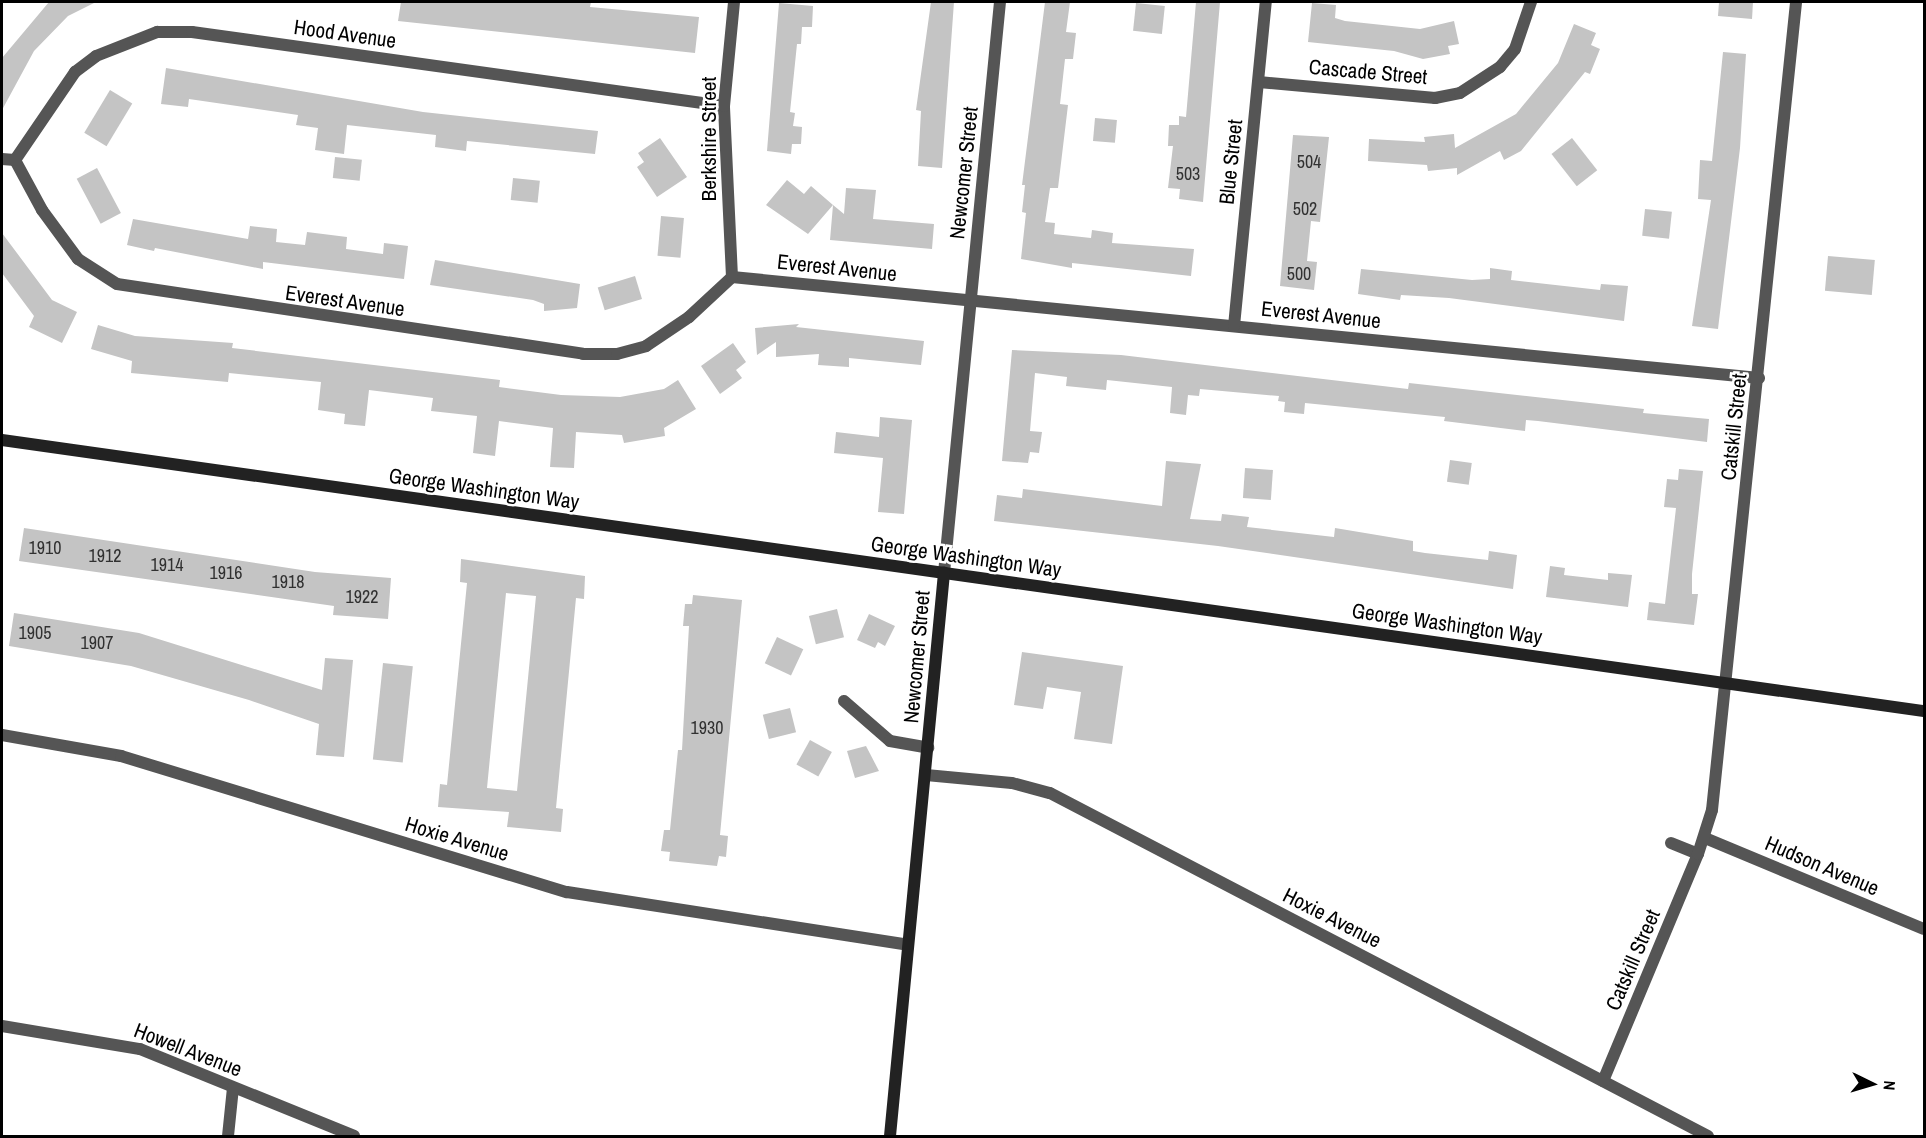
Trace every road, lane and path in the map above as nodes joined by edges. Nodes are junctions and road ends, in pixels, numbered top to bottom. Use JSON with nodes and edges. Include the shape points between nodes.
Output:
{"nodes":[{"id":1,"x":734,"y":2,"type":"edge"},
{"id":2,"x":1000,"y":2,"type":"edge"},
{"id":3,"x":1266,"y":2,"type":"edge"},
{"id":4,"x":1531,"y":2,"type":"edge"},
{"id":5,"x":1796,"y":2,"type":"edge"},
{"id":6,"x":1259,"y":81,"type":"junction"},
{"id":7,"x":724,"y":106,"type":"junction"},
{"id":8,"x":2,"y":159,"type":"edge"},
{"id":9,"x":15,"y":160,"type":"junction"},
{"id":10,"x":732,"y":277,"type":"junction"},
{"id":11,"x":970,"y":302,"type":"junction"},
{"id":12,"x":1234,"y":327,"type":"junction"},
{"id":13,"x":1759,"y":378,"type":"junction"},
{"id":14,"x":2,"y":440,"type":"edge"},
{"id":15,"x":944,"y":573,"type":"junction"},
{"id":16,"x":1728,"y":683,"type":"junction"},
{"id":17,"x":844,"y":701,"type":"dead end"},
{"id":18,"x":1924,"y":711,"type":"edge"},
{"id":19,"x":2,"y":735,"type":"edge"},
{"id":20,"x":928,"y":748,"type":"junction"},
{"id":21,"x":926,"y":775,"type":"junction"},
{"id":22,"x":1705,"y":838,"type":"junction"},
{"id":23,"x":1671,"y":843,"type":"dead end"},
{"id":24,"x":1698,"y":854,"type":"junction"},
{"id":25,"x":1924,"y":929,"type":"edge"},
{"id":26,"x":908,"y":945,"type":"junction"},
{"id":27,"x":2,"y":1026,"type":"edge"},
{"id":28,"x":1603,"y":1082,"type":"junction"},
{"id":29,"x":233,"y":1089,"type":"junction"},
{"id":30,"x":228,"y":1137,"type":"edge"},
{"id":31,"x":354,"y":1137,"type":"edge"},
{"id":32,"x":890,"y":1137,"type":"edge"},
{"id":33,"x":1708,"y":1137,"type":"edge"}],
"edges":[{"from":1,"to":7,"type":"street","name":"Berkshire Street"},
{"from":2,"to":11,"type":"street","name":"Newcomer Street"},
{"from":3,"to":6,"type":"street","name":"Blue Street"},
{"from":4,"to":6,"type":"street","name":"Cascade Street","via":[[1515,50],[1500,67],[1460,93],[1435,98]]},
{"from":5,"to":13,"type":"street","name":"Catskill Street"},
{"from":6,"to":12,"type":"street","name":"Blue Street"},
{"from":7,"to":9,"type":"street","name":"Hood Avenue","via":[[192,32],[157,32],[106,51],[75,72]]},
{"from":7,"to":10,"type":"street","name":"Berkshire Street"},
{"from":8,"to":9,"type":"street"},
{"from":9,"to":10,"type":"street","name":"Everest Avenue","via":[[42,210],[78,259],[117,284],[148,292],[583,354],[617,354],[668,334]]},
{"from":10,"to":11,"type":"street","name":"Everest Avenue"},
{"from":11,"to":12,"type":"street","name":"Everest Avenue"},
{"from":11,"to":15,"type":"street","name":"Newcomer Street"},
{"from":12,"to":13,"type":"street","name":"Everest Avenue"},
{"from":13,"to":16,"type":"street","name":"Catskill Street"},
{"from":14,"to":15,"type":"main road","name":"George Washington Way"},
{"from":15,"to":16,"type":"main road","name":"George Washington Way"},
{"from":15,"to":20,"type":"main road","name":"Newcomer Street"},
{"from":16,"to":18,"type":"main road","name":"George Washington Way"},
{"from":16,"to":22,"type":"street","name":"Catskill Street"},
{"from":17,"to":20,"type":"street","via":[[890,741]]},
{"from":19,"to":26,"type":"street","name":"Hoxie Avenue","via":[[121,756],[567,892]]},
{"from":20,"to":21,"type":"main road","name":"Newcomer Street"},
{"from":21,"to":26,"type":"main road","name":"Newcomer Street"},
{"from":21,"to":28,"type":"street","name":"Hoxie Avenue","via":[[1012,783],[1050,793]]},
{"from":22,"to":24,"type":"street","name":"Catskill Street"},
{"from":22,"to":25,"type":"street","name":"Hudson Avenue"},
{"from":23,"to":24,"type":"street"},
{"from":24,"to":28,"type":"street","name":"Catskill Street"},
{"from":26,"to":32,"type":"main road","name":"Newcomer Street"},
{"from":27,"to":29,"type":"street","name":"Howell Avenue","via":[[140,1049]]},
{"from":28,"to":33,"type":"street","name":"Hoxie Avenue"},
{"from":29,"to":30,"type":"street"},
{"from":29,"to":31,"type":"street","name":"Howell Avenue"}]}
